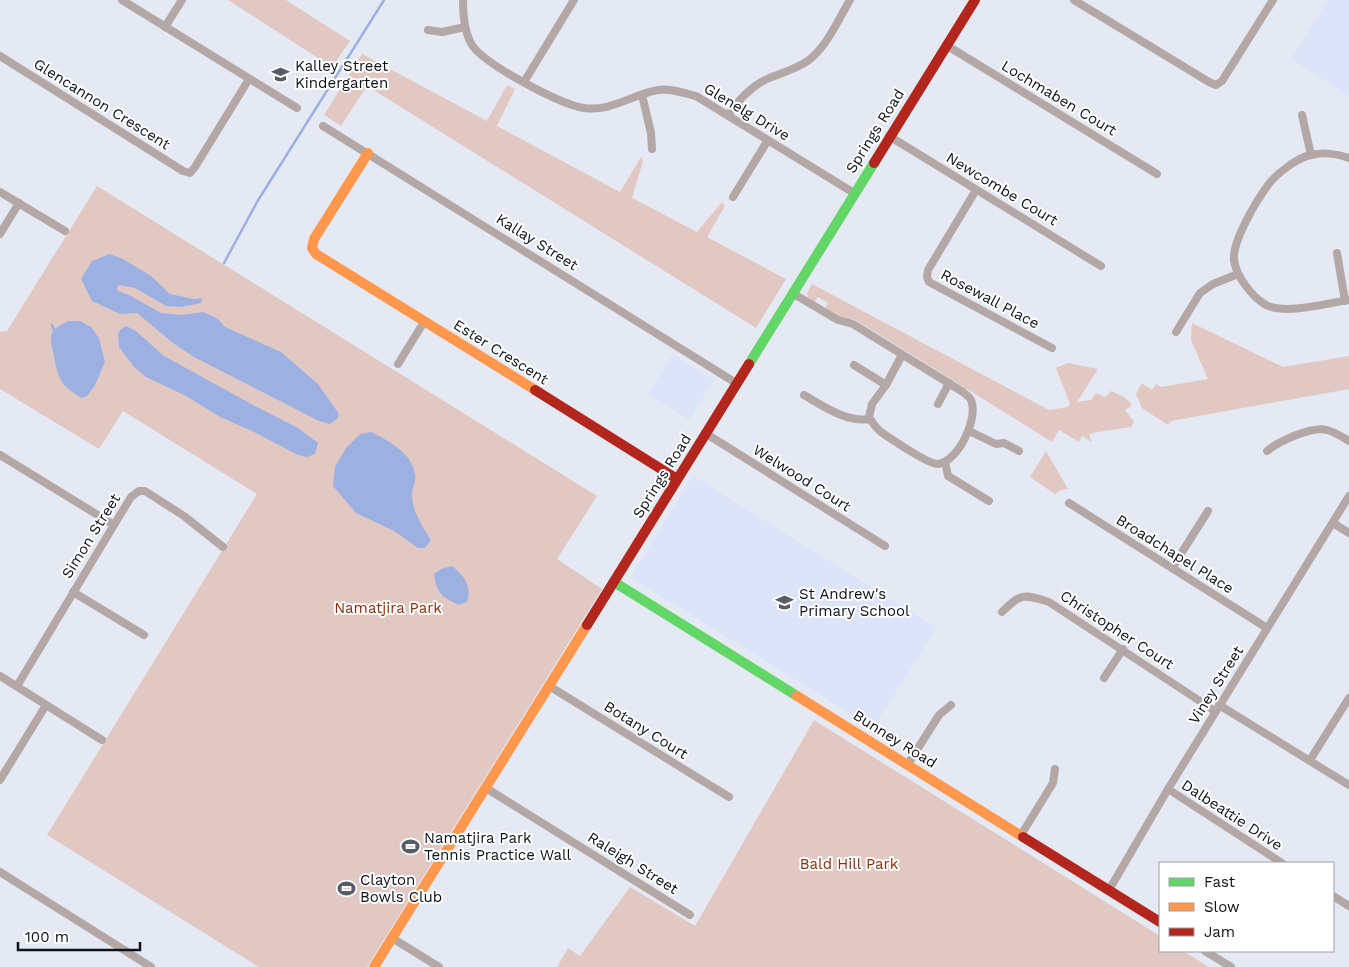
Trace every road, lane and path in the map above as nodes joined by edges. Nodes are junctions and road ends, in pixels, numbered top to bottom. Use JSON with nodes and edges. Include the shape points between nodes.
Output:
{"nodes":[{"id":1,"x":122,"y":0,"type":"edge"},
{"id":2,"x":182,"y":0,"type":"edge"},
{"id":3,"x":463,"y":0,"type":"edge"},
{"id":4,"x":574,"y":0,"type":"edge"},
{"id":5,"x":850,"y":0,"type":"edge"},
{"id":6,"x":975,"y":0,"type":"edge"},
{"id":7,"x":1074,"y":0,"type":"edge"},
{"id":8,"x":1273,"y":0,"type":"edge"},
{"id":9,"x":1088,"y":4,"type":"edge"},
{"id":10,"x":165,"y":27,"type":"junction"},
{"id":11,"x":465,"y":27,"type":"junction"},
{"id":12,"x":428,"y":30,"type":"dead end"},
{"id":13,"x":946,"y":45,"type":"junction"},
{"id":14,"x":0,"y":56,"type":"edge"},
{"id":15,"x":249,"y":79,"type":"junction"},
{"id":16,"x":524,"y":82,"type":"junction"},
{"id":17,"x":642,"y":95,"type":"junction"},
{"id":18,"x":297,"y":108,"type":"dead end"},
{"id":19,"x":728,"y":115,"type":"junction"},
{"id":20,"x":1302,"y":116,"type":"dead end"},
{"id":21,"x":323,"y":126,"type":"dead end"},
{"id":22,"x":889,"y":136,"type":"junction"},
{"id":23,"x":768,"y":140,"type":"junction"},
{"id":24,"x":652,"y":150,"type":"dead end"},
{"id":25,"x":368,"y":153,"type":"junction"},
{"id":26,"x":1311,"y":155,"type":"junction"},
{"id":27,"x":1349,"y":158,"type":"edge"},
{"id":28,"x":1157,"y":174,"type":"dead end"},
{"id":29,"x":976,"y":190,"type":"junction"},
{"id":30,"x":0,"y":192,"type":"edge"},
{"id":31,"x":854,"y":192,"type":"junction"},
{"id":32,"x":733,"y":197,"type":"dead end"},
{"id":33,"x":19,"y":204,"type":"junction"},
{"id":34,"x":66,"y":231,"type":"dead end"},
{"id":35,"x":0,"y":234,"type":"edge"},
{"id":36,"x":1337,"y":253,"type":"dead end"},
{"id":37,"x":1102,"y":266,"type":"dead end"},
{"id":38,"x":1238,"y":274,"type":"junction"},
{"id":39,"x":792,"y":293,"type":"junction"},
{"id":40,"x":1347,"y":300,"type":"edge"},
{"id":41,"x":424,"y":322,"type":"junction"},
{"id":42,"x":1176,"y":332,"type":"dead end"},
{"id":43,"x":1052,"y":348,"type":"dead end"},
{"id":44,"x":902,"y":355,"type":"junction"},
{"id":45,"x":398,"y":364,"type":"dead end"},
{"id":46,"x":854,"y":365,"type":"dead end"},
{"id":47,"x":736,"y":383,"type":"junction"},
{"id":48,"x":949,"y":383,"type":"junction"},
{"id":49,"x":886,"y":385,"type":"junction"},
{"id":50,"x":804,"y":395,"type":"dead end"},
{"id":51,"x":938,"y":404,"type":"dead end"},
{"id":52,"x":870,"y":419,"type":"junction"},
{"id":53,"x":969,"y":431,"type":"junction"},
{"id":54,"x":705,"y":433,"type":"junction"},
{"id":55,"x":1349,"y":441,"type":"edge"},
{"id":56,"x":1267,"y":451,"type":"dead end"},
{"id":57,"x":1019,"y":452,"type":"dead end"},
{"id":58,"x":0,"y":455,"type":"edge"},
{"id":59,"x":945,"y":462,"type":"junction"},
{"id":60,"x":677,"y":479,"type":"junction"},
{"id":61,"x":1349,"y":496,"type":"edge"},
{"id":62,"x":989,"y":501,"type":"dead end"},
{"id":63,"x":1069,"y":503,"type":"dead end"},
{"id":64,"x":1208,"y":511,"type":"dead end"},
{"id":65,"x":1333,"y":523,"type":"junction"},
{"id":66,"x":114,"y":525,"type":"junction"},
{"id":67,"x":1349,"y":533,"type":"edge"},
{"id":68,"x":885,"y":546,"type":"dead end"},
{"id":69,"x":223,"y":547,"type":"dead end"},
{"id":70,"x":1172,"y":568,"type":"junction"},
{"id":71,"x":614,"y":582,"type":"junction"},
{"id":72,"x":73,"y":592,"type":"junction"},
{"id":73,"x":1002,"y":612,"type":"dead end"},
{"id":74,"x":1267,"y":628,"type":"junction"},
{"id":75,"x":144,"y":635,"type":"dead end"},
{"id":76,"x":1123,"y":649,"type":"junction"},
{"id":77,"x":0,"y":676,"type":"edge"},
{"id":78,"x":1104,"y":678,"type":"dead end"},
{"id":79,"x":17,"y":686,"type":"junction"},
{"id":80,"x":549,"y":686,"type":"junction"},
{"id":81,"x":1349,"y":698,"type":"edge"},
{"id":82,"x":951,"y":705,"type":"dead end"},
{"id":83,"x":46,"y":706,"type":"junction"},
{"id":84,"x":1217,"y":708,"type":"junction"},
{"id":85,"x":102,"y":740,"type":"dead end"},
{"id":86,"x":1310,"y":760,"type":"junction"},
{"id":87,"x":908,"y":764,"type":"junction"},
{"id":88,"x":1055,"y":769,"type":"dead end"},
{"id":89,"x":0,"y":780,"type":"edge"},
{"id":90,"x":1349,"y":785,"type":"edge"},
{"id":91,"x":486,"y":788,"type":"junction"},
{"id":92,"x":1168,"y":789,"type":"junction"},
{"id":93,"x":729,"y":797,"type":"dead end"},
{"id":94,"x":1021,"y":834,"type":"junction"},
{"id":95,"x":1280,"y":862,"type":"edge"},
{"id":96,"x":0,"y":872,"type":"edge"},
{"id":97,"x":1109,"y":890,"type":"junction"},
{"id":98,"x":1334,"y":897,"type":"edge"},
{"id":99,"x":1349,"y":906,"type":"edge"},
{"id":100,"x":690,"y":914,"type":"dead end"},
{"id":101,"x":1159,"y":921,"type":"edge"},
{"id":102,"x":392,"y":938,"type":"junction"},
{"id":103,"x":1207,"y":952,"type":"edge"},
{"id":104,"x":151,"y":967,"type":"edge"},
{"id":105,"x":374,"y":967,"type":"edge"},
{"id":106,"x":439,"y":967,"type":"edge"},
{"id":107,"x":1231,"y":967,"type":"edge"}],
"edges":[{"from":1,"to":10,"type":"street"},
{"from":2,"to":10,"type":"street"},
{"from":3,"to":11,"type":"street","name":"Glenelg Drive"},
{"from":4,"to":16,"type":"street"},
{"from":5,"to":19,"type":"street","via":[[821,48],[793,70],[766,79],[744,95]]},
{"from":6,"to":13,"type":"street","name":"Springs Road"},
{"from":7,"to":9,"type":"street"},
{"from":8,"to":9,"type":"street","via":[[1222,81],[1216,85]]},
{"from":10,"to":15,"type":"street"},
{"from":11,"to":12,"type":"street","via":[[442,32]]},
{"from":11,"to":16,"type":"street","name":"Glenelg Drive","via":[[472,45]]},
{"from":13,"to":22,"type":"street","name":"Springs Road"},
{"from":13,"to":28,"type":"street","name":"Lochmaben Court"},
{"from":14,"to":15,"type":"street","name":"Glencannon Crescent","via":[[190,177]]},
{"from":15,"to":18,"type":"street"},
{"from":16,"to":17,"type":"street","name":"Glenelg Drive","via":[[554,99],[585,108],[606,107]]},
{"from":17,"to":19,"type":"street","name":"Glenelg Drive","via":[[660,90],[680,92],[696,96]]},
{"from":17,"to":24,"type":"street","via":[[652,133]]},
{"from":19,"to":23,"type":"street","name":"Glenelg Drive"},
{"from":20,"to":26,"type":"street"},
{"from":21,"to":25,"type":"street","name":"Kallay Street"},
{"from":22,"to":29,"type":"street","name":"Newcombe Court"},
{"from":22,"to":31,"type":"street","name":"Springs Road"},
{"from":23,"to":31,"type":"street","name":"Glenelg Drive"},
{"from":23,"to":32,"type":"street"},
{"from":25,"to":41,"type":"street","name":"Ester Crescent","via":[[308,249]]},
{"from":25,"to":47,"type":"street","name":"Kallay Street"},
{"from":26,"to":27,"type":"street"},
{"from":26,"to":38,"type":"street","via":[[1292,164],[1269,184],[1238,236],[1234,258]]},
{"from":29,"to":37,"type":"street","name":"Newcombe Court"},
{"from":29,"to":43,"type":"street","name":"Rosewall Place","via":[[928,270],[928,282]]},
{"from":30,"to":33,"type":"street"},
{"from":31,"to":39,"type":"street","name":"Springs Road"},
{"from":33,"to":34,"type":"street"},
{"from":33,"to":35,"type":"street"},
{"from":36,"to":40,"type":"street"},
{"from":38,"to":40,"type":"street","via":[[1249,290],[1267,305],[1288,310]]},
{"from":38,"to":42,"type":"street","via":[[1212,284],[1200,293]]},
{"from":39,"to":44,"type":"street","via":[[838,320],[853,324]]},
{"from":39,"to":47,"type":"street","name":"Springs Road"},
{"from":41,"to":45,"type":"street"},
{"from":41,"to":60,"type":"street","name":"Ester Crescent"},
{"from":44,"to":48,"type":"street"},
{"from":44,"to":49,"type":"street"},
{"from":46,"to":49,"type":"street"},
{"from":47,"to":54,"type":"street","name":"Springs Road"},
{"from":48,"to":51,"type":"street"},
{"from":48,"to":53,"type":"street","via":[[971,400]]},
{"from":49,"to":52,"type":"street","via":[[872,404]]},
{"from":50,"to":52,"type":"street","via":[[856,420]]},
{"from":52,"to":59,"type":"street","via":[[881,431],[925,459],[934,464]]},
{"from":53,"to":57,"type":"street"},
{"from":53,"to":59,"type":"street"},
{"from":54,"to":60,"type":"street","name":"Springs Road"},
{"from":54,"to":68,"type":"street","name":"Welwood Court"},
{"from":55,"to":56,"type":"street","via":[[1318,429],[1277,443]]},
{"from":58,"to":66,"type":"street"},
{"from":59,"to":62,"type":"street","via":[[948,476]]},
{"from":60,"to":71,"type":"street","name":"Springs Road"},
{"from":61,"to":65,"type":"street","name":"Viney Street"},
{"from":63,"to":70,"type":"street","name":"Broadchapel Place"},
{"from":64,"to":70,"type":"street"},
{"from":65,"to":67,"type":"street"},
{"from":65,"to":74,"type":"street","name":"Viney Street"},
{"from":66,"to":69,"type":"street","name":"Simon Street","via":[[131,497],[145,491]]},
{"from":66,"to":72,"type":"street","name":"Simon Street"},
{"from":70,"to":74,"type":"street","name":"Broadchapel Place"},
{"from":71,"to":80,"type":"street","name":"Springs Road"},
{"from":71,"to":87,"type":"street","name":"Bunney Road"},
{"from":72,"to":75,"type":"street"},
{"from":72,"to":79,"type":"street","name":"Simon Street"},
{"from":73,"to":76,"type":"street","name":"Christopher Court","via":[[1015,599],[1030,596],[1049,602]]},
{"from":74,"to":84,"type":"street","name":"Viney Street"},
{"from":76,"to":78,"type":"street"},
{"from":76,"to":84,"type":"street","name":"Christopher Court"},
{"from":77,"to":79,"type":"street"},
{"from":79,"to":83,"type":"street"},
{"from":80,"to":91,"type":"street","name":"Springs Road"},
{"from":80,"to":93,"type":"street","name":"Botany Court"},
{"from":81,"to":86,"type":"street"},
{"from":82,"to":87,"type":"street","via":[[939,714]]},
{"from":83,"to":85,"type":"street"},
{"from":83,"to":89,"type":"street"},
{"from":84,"to":86,"type":"street","name":"Christopher Court"},
{"from":84,"to":92,"type":"street","name":"Viney Street"},
{"from":86,"to":90,"type":"street","name":"Christopher Court"},
{"from":87,"to":94,"type":"street","name":"Bunney Road"},
{"from":88,"to":94,"type":"street","via":[[1053,783]]},
{"from":91,"to":100,"type":"street","name":"Raleigh Street"},
{"from":91,"to":102,"type":"street","name":"Springs Road"},
{"from":92,"to":95,"type":"street","name":"Dalbeattie Drive"},
{"from":92,"to":97,"type":"street","name":"Viney Street"},
{"from":94,"to":97,"type":"street","name":"Bunney Road"},
{"from":96,"to":104,"type":"street"},
{"from":97,"to":101,"type":"street","name":"Bunney Road"},
{"from":98,"to":99,"type":"street"},
{"from":102,"to":105,"type":"street","name":"Springs Road"},
{"from":102,"to":106,"type":"street"},
{"from":103,"to":107,"type":"street"}]}
